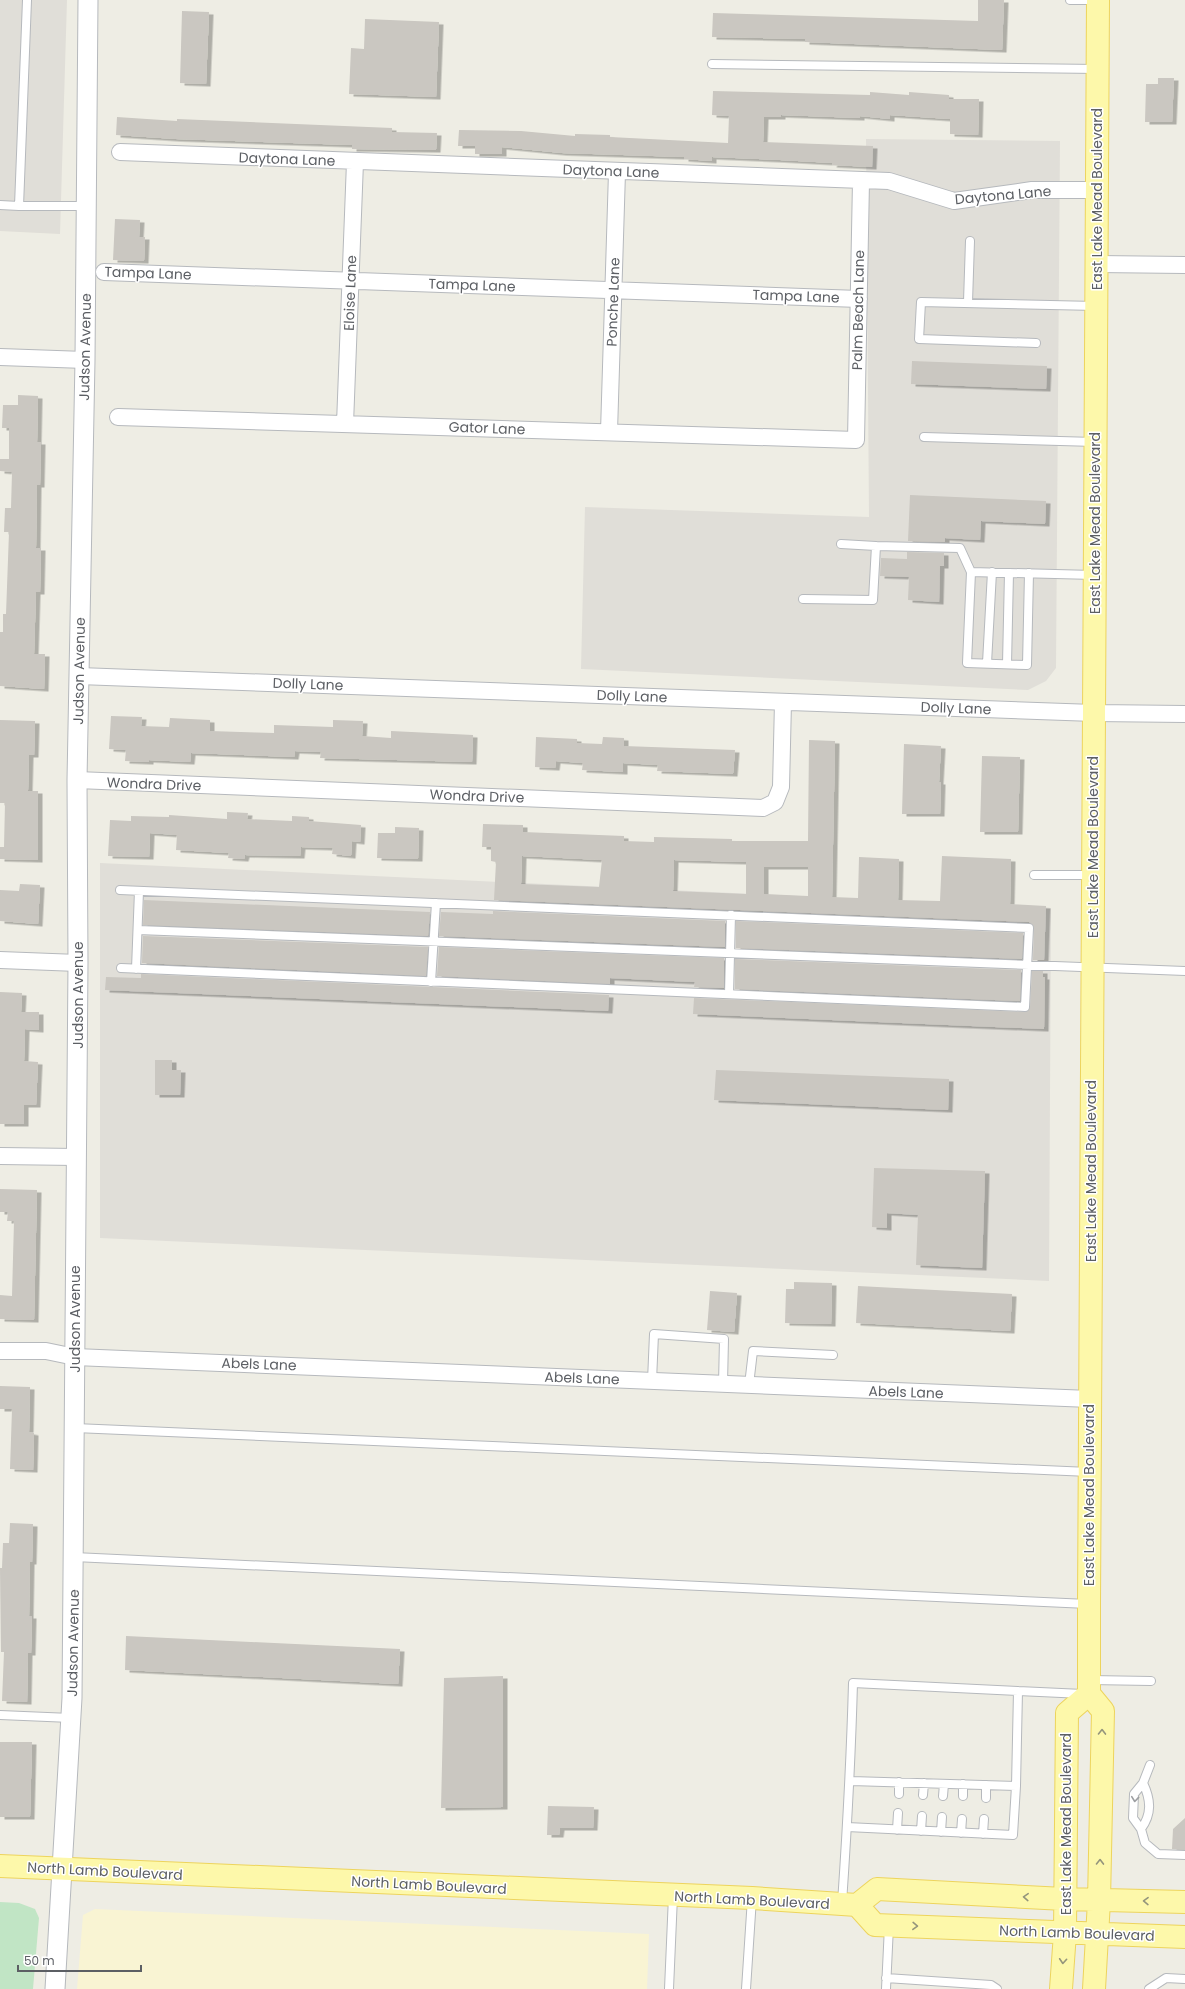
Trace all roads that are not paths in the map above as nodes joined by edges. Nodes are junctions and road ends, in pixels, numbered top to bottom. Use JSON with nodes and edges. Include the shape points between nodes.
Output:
{"nodes":[{"id":1,"x":27,"y":0,"type":"edge"},
{"id":2,"x":88,"y":0,"type":"edge"},
{"id":3,"x":1070,"y":0,"type":"edge"},
{"id":4,"x":1098,"y":0,"type":"edge"},
{"id":5,"x":712,"y":64,"type":"dead end"},
{"id":6,"x":1098,"y":69,"type":"junction"},
{"id":7,"x":120,"y":152,"type":"dead end"},
{"id":8,"x":356,"y":162,"type":"junction"},
{"id":9,"x":617,"y":172,"type":"junction"},
{"id":10,"x":861,"y":181,"type":"junction"},
{"id":11,"x":1097,"y":190,"type":"junction"},
{"id":12,"x":0,"y":205,"type":"edge"},
{"id":13,"x":18,"y":206,"type":"junction"},
{"id":14,"x":86,"y":206,"type":"junction"},
{"id":15,"x":970,"y":241,"type":"dead end"},
{"id":16,"x":1097,"y":264,"type":"junction"},
{"id":17,"x":1185,"y":265,"type":"edge"},
{"id":18,"x":95,"y":271,"type":"junction"},
{"id":19,"x":351,"y":280,"type":"junction"},
{"id":20,"x":613,"y":290,"type":"junction"},
{"id":21,"x":858,"y":299,"type":"junction"},
{"id":22,"x":968,"y":302,"type":"junction"},
{"id":23,"x":1096,"y":306,"type":"junction"},
{"id":24,"x":1036,"y":343,"type":"dead end"},
{"id":25,"x":0,"y":357,"type":"edge"},
{"id":26,"x":85,"y":360,"type":"junction"},
{"id":27,"x":118,"y":417,"type":"dead end"},
{"id":28,"x":345,"y":424,"type":"junction"},
{"id":29,"x":609,"y":432,"type":"junction"},
{"id":30,"x":924,"y":437,"type":"dead end"},
{"id":31,"x":856,"y":440,"type":"joint"},
{"id":32,"x":1096,"y":442,"type":"junction"},
{"id":33,"x":840,"y":544,"type":"dead end"},
{"id":34,"x":876,"y":546,"type":"junction"},
{"id":35,"x":971,"y":572,"type":"junction"},
{"id":36,"x":992,"y":572,"type":"junction"},
{"id":37,"x":1009,"y":573,"type":"junction"},
{"id":38,"x":1029,"y":573,"type":"junction"},
{"id":39,"x":1095,"y":575,"type":"junction"},
{"id":40,"x":803,"y":599,"type":"dead end"},
{"id":41,"x":988,"y":664,"type":"junction"},
{"id":42,"x":1007,"y":664,"type":"junction"},
{"id":43,"x":79,"y":676,"type":"junction"},
{"id":44,"x":783,"y":702,"type":"junction"},
{"id":45,"x":1094,"y":713,"type":"junction"},
{"id":46,"x":1185,"y":714,"type":"edge"},
{"id":47,"x":78,"y":780,"type":"junction"},
{"id":48,"x":1034,"y":875,"type":"dead end"},
{"id":49,"x":1093,"y":875,"type":"junction"},
{"id":50,"x":120,"y":890,"type":"dead end"},
{"id":51,"x":139,"y":891,"type":"junction"},
{"id":52,"x":436,"y":903,"type":"junction"},
{"id":53,"x":731,"y":915,"type":"junction"},
{"id":54,"x":138,"y":930,"type":"junction"},
{"id":55,"x":434,"y":942,"type":"junction"},
{"id":56,"x":730,"y":954,"type":"junction"},
{"id":57,"x":0,"y":960,"type":"edge"},
{"id":58,"x":78,"y":963,"type":"junction"},
{"id":59,"x":1027,"y":966,"type":"junction"},
{"id":60,"x":121,"y":968,"type":"dead end"},
{"id":61,"x":1092,"y":968,"type":"junction"},
{"id":62,"x":136,"y":969,"type":"junction"},
{"id":63,"x":1185,"y":971,"type":"edge"},
{"id":64,"x":431,"y":982,"type":"junction"},
{"id":65,"x":729,"y":994,"type":"junction"},
{"id":66,"x":0,"y":1156,"type":"edge"},
{"id":67,"x":76,"y":1157,"type":"junction"},
{"id":68,"x":0,"y":1351,"type":"edge"},
{"id":69,"x":833,"y":1355,"type":"dead end"},
{"id":70,"x":75,"y":1357,"type":"junction"},
{"id":71,"x":652,"y":1381,"type":"junction"},
{"id":72,"x":723,"y":1384,"type":"junction"},
{"id":73,"x":749,"y":1385,"type":"junction"},
{"id":74,"x":1090,"y":1399,"type":"junction"},
{"id":75,"x":75,"y":1428,"type":"junction"},
{"id":76,"x":1090,"y":1472,"type":"junction"},
{"id":77,"x":74,"y":1556,"type":"junction"},
{"id":78,"x":1089,"y":1604,"type":"junction"},
{"id":79,"x":1151,"y":1681,"type":"dead end"},
{"id":80,"x":1089,"y":1687,"type":"junction"},
{"id":81,"x":1018,"y":1691,"type":"junction"},
{"id":82,"x":0,"y":1715,"type":"edge"},
{"id":83,"x":71,"y":1718,"type":"junction"},
{"id":84,"x":1150,"y":1765,"type":"dead end"},
{"id":85,"x":850,"y":1780,"type":"junction"},
{"id":86,"x":899,"y":1782,"type":"junction"},
{"id":87,"x":924,"y":1783,"type":"junction"},
{"id":88,"x":1143,"y":1783,"type":"junction"},
{"id":89,"x":944,"y":1784,"type":"junction"},
{"id":90,"x":963,"y":1784,"type":"junction"},
{"id":91,"x":986,"y":1785,"type":"junction"},
{"id":92,"x":1016,"y":1786,"type":"junction"},
{"id":93,"x":899,"y":1794,"type":"dead end"},
{"id":94,"x":923,"y":1794,"type":"dead end"},
{"id":95,"x":943,"y":1796,"type":"dead end"},
{"id":96,"x":963,"y":1796,"type":"dead end"},
{"id":97,"x":986,"y":1798,"type":"dead end"},
{"id":98,"x":898,"y":1813,"type":"dead end"},
{"id":99,"x":922,"y":1816,"type":"dead end"},
{"id":100,"x":942,"y":1816,"type":"dead end"},
{"id":101,"x":962,"y":1819,"type":"dead end"},
{"id":102,"x":984,"y":1819,"type":"dead end"},
{"id":103,"x":847,"y":1828,"type":"junction"},
{"id":104,"x":1140,"y":1829,"type":"junction"},
{"id":105,"x":897,"y":1830,"type":"junction"},
{"id":106,"x":921,"y":1831,"type":"junction"},
{"id":107,"x":941,"y":1832,"type":"junction"},
{"id":108,"x":961,"y":1833,"type":"junction"},
{"id":109,"x":984,"y":1834,"type":"junction"},
{"id":110,"x":1185,"y":1855,"type":"edge"},
{"id":111,"x":0,"y":1866,"type":"edge"},
{"id":112,"x":62,"y":1869,"type":"junction"},
{"id":113,"x":674,"y":1896,"type":"junction"},
{"id":114,"x":752,"y":1898,"type":"junction"},
{"id":115,"x":1064,"y":1899,"type":"junction"},
{"id":116,"x":1099,"y":1901,"type":"junction"},
{"id":117,"x":1185,"y":1902,"type":"edge"},
{"id":118,"x":850,"y":1904,"type":"junction"},
{"id":119,"x":889,"y":1925,"type":"junction"},
{"id":120,"x":1065,"y":1933,"type":"junction"},
{"id":121,"x":1098,"y":1934,"type":"junction"},
{"id":122,"x":1185,"y":1937,"type":"edge"},
{"id":123,"x":886,"y":1978,"type":"junction"},
{"id":124,"x":1185,"y":1979,"type":"edge"},
{"id":125,"x":55,"y":1989,"type":"edge"},
{"id":126,"x":669,"y":1989,"type":"edge"},
{"id":127,"x":746,"y":1989,"type":"edge"},
{"id":128,"x":886,"y":1989,"type":"edge"},
{"id":129,"x":996,"y":1989,"type":"edge"},
{"id":130,"x":1061,"y":1989,"type":"edge"},
{"id":131,"x":1094,"y":1989,"type":"edge"},
{"id":132,"x":1149,"y":1989,"type":"edge"}],
"edges":[{"from":1,"to":13,"type":"lane"},
{"from":2,"to":14,"type":"street","name":"Judson Avenue"},
{"from":3,"to":4,"type":"lane"},
{"from":4,"to":6,"type":"main road","name":"East Lake Mead Boulevard"},
{"from":5,"to":6,"type":"lane"},
{"from":6,"to":11,"type":"main road","name":"East Lake Mead Boulevard"},
{"from":7,"to":8,"type":"street","name":"Daytona Lane"},
{"from":8,"to":9,"type":"street","name":"Daytona Lane"},
{"from":8,"to":19,"type":"street","name":"Eloise Lane"},
{"from":9,"to":10,"type":"street","name":"Daytona Lane"},
{"from":9,"to":20,"type":"street","name":"Ponche Lane"},
{"from":10,"to":11,"type":"street","name":"Daytona Lane","via":[[889,181],[954,201],[1032,190]]},
{"from":10,"to":21,"type":"street","name":"Palm Beach Lane"},
{"from":11,"to":16,"type":"main road","name":"East Lake Mead Boulevard"},
{"from":12,"to":13,"type":"lane"},
{"from":13,"to":14,"type":"lane"},
{"from":14,"to":18,"type":"street","name":"Judson Avenue"},
{"from":15,"to":22,"type":"lane"},
{"from":16,"to":17,"type":"street"},
{"from":16,"to":23,"type":"main road","name":"East Lake Mead Boulevard"},
{"from":18,"to":19,"type":"street","name":"Tampa Lane"},
{"from":18,"to":26,"type":"street","name":"Judson Avenue"},
{"from":19,"to":20,"type":"street","name":"Tampa Lane"},
{"from":19,"to":28,"type":"street","name":"Eloise Lane"},
{"from":20,"to":21,"type":"street","name":"Tampa Lane"},
{"from":20,"to":29,"type":"street","name":"Ponche Lane"},
{"from":21,"to":31,"type":"street","name":"Palm Beach Lane"},
{"from":22,"to":23,"type":"lane"},
{"from":22,"to":24,"type":"lane","via":[[921,302],[919,339]]},
{"from":23,"to":32,"type":"main road","name":"East Lake Mead Boulevard"},
{"from":25,"to":26,"type":"street"},
{"from":26,"to":43,"type":"street","name":"Judson Avenue"},
{"from":27,"to":28,"type":"street","name":"Gator Lane"},
{"from":28,"to":29,"type":"street","name":"Gator Lane"},
{"from":29,"to":31,"type":"street","name":"Gator Lane"},
{"from":30,"to":32,"type":"lane"},
{"from":32,"to":39,"type":"main road","name":"East Lake Mead Boulevard"},
{"from":33,"to":34,"type":"lane"},
{"from":34,"to":35,"type":"lane","via":[[960,548]]},
{"from":34,"to":40,"type":"lane","via":[[872,600]]},
{"from":35,"to":36,"type":"lane"},
{"from":35,"to":41,"type":"lane","via":[[967,663]]},
{"from":36,"to":37,"type":"lane"},
{"from":36,"to":41,"type":"lane"},
{"from":37,"to":38,"type":"lane"},
{"from":37,"to":42,"type":"lane"},
{"from":38,"to":39,"type":"lane"},
{"from":38,"to":42,"type":"lane","via":[[1027,665]]},
{"from":39,"to":45,"type":"main road","name":"East Lake Mead Boulevard"},
{"from":41,"to":42,"type":"lane"},
{"from":43,"to":44,"type":"street","name":"Dolly Lane"},
{"from":43,"to":47,"type":"street","name":"Judson Avenue"},
{"from":44,"to":45,"type":"street","name":"Dolly Lane"},
{"from":44,"to":47,"type":"street","name":"Wondra Drive","via":[[781,787],[774,802],[763,808]]},
{"from":45,"to":46,"type":"street","name":"Dolly Lane"},
{"from":45,"to":49,"type":"main road","name":"East Lake Mead Boulevard"},
{"from":47,"to":58,"type":"street","name":"Judson Avenue"},
{"from":48,"to":49,"type":"lane"},
{"from":49,"to":61,"type":"main road","name":"East Lake Mead Boulevard"},
{"from":50,"to":51,"type":"lane"},
{"from":51,"to":52,"type":"lane"},
{"from":51,"to":54,"type":"lane"},
{"from":52,"to":53,"type":"lane"},
{"from":52,"to":55,"type":"lane"},
{"from":53,"to":56,"type":"lane"},
{"from":53,"to":59,"type":"lane","via":[[1028,928]]},
{"from":54,"to":55,"type":"lane"},
{"from":54,"to":62,"type":"lane"},
{"from":55,"to":56,"type":"lane"},
{"from":55,"to":64,"type":"lane"},
{"from":56,"to":59,"type":"lane"},
{"from":56,"to":65,"type":"lane"},
{"from":57,"to":58,"type":"street"},
{"from":58,"to":67,"type":"street","name":"Judson Avenue"},
{"from":59,"to":61,"type":"lane"},
{"from":59,"to":65,"type":"lane","via":[[1025,1007]]},
{"from":60,"to":62,"type":"lane"},
{"from":61,"to":63,"type":"lane"},
{"from":61,"to":74,"type":"main road","name":"East Lake Mead Boulevard"},
{"from":62,"to":64,"type":"lane"},
{"from":64,"to":65,"type":"lane"},
{"from":66,"to":67,"type":"street"},
{"from":67,"to":70,"type":"street","name":"Judson Avenue"},
{"from":68,"to":70,"type":"street","name":"Abels Lane","via":[[46,1351]]},
{"from":69,"to":73,"type":"lane","via":[[753,1351]]},
{"from":70,"to":71,"type":"street","name":"Abels Lane"},
{"from":70,"to":75,"type":"street","name":"Judson Avenue"},
{"from":71,"to":72,"type":"street","name":"Abels Lane"},
{"from":71,"to":72,"type":"lane","via":[[654,1334],[724,1339]]},
{"from":72,"to":73,"type":"street","name":"Abels Lane"},
{"from":73,"to":74,"type":"street","name":"Abels Lane"},
{"from":74,"to":76,"type":"main road","name":"East Lake Mead Boulevard"},
{"from":75,"to":76,"type":"lane"},
{"from":75,"to":77,"type":"street","name":"Judson Avenue"},
{"from":76,"to":78,"type":"main road","name":"East Lake Mead Boulevard"},
{"from":77,"to":78,"type":"lane"},
{"from":77,"to":83,"type":"street","name":"Judson Avenue"},
{"from":78,"to":80,"type":"main road","name":"East Lake Mead Boulevard"},
{"from":79,"to":80,"type":"lane"},
{"from":80,"to":81,"type":"lane"},
{"from":80,"to":115,"type":"main road","name":"East Lake Mead Boulevard","via":[[1067,1714]]},
{"from":116,"to":80,"type":"main road","one_way":true,"via":[[1103,1711]]},
{"from":81,"to":85,"type":"lane","via":[[853,1683]]},
{"from":81,"to":92,"type":"lane"},
{"from":82,"to":83,"type":"lane"},
{"from":83,"to":112,"type":"street","name":"Judson Avenue"},
{"from":84,"to":88,"type":"lane"},
{"from":85,"to":86,"type":"lane"},
{"from":85,"to":103,"type":"lane"},
{"from":86,"to":87,"type":"lane"},
{"from":86,"to":93,"type":"lane"},
{"from":87,"to":89,"type":"lane"},
{"from":87,"to":94,"type":"lane"},
{"from":88,"to":104,"type":"lane","via":[[1149,1796],[1148,1820]]},
{"from":88,"to":104,"type":"lane","one_way":true,"via":[[1134,1794],[1133,1818]]},
{"from":89,"to":90,"type":"lane"},
{"from":89,"to":95,"type":"lane"},
{"from":90,"to":91,"type":"lane"},
{"from":90,"to":96,"type":"lane"},
{"from":91,"to":92,"type":"lane"},
{"from":91,"to":97,"type":"lane"},
{"from":92,"to":109,"type":"lane","via":[[1013,1835]]},
{"from":98,"to":105,"type":"lane"},
{"from":99,"to":106,"type":"lane"},
{"from":100,"to":107,"type":"lane"},
{"from":101,"to":108,"type":"lane"},
{"from":102,"to":109,"type":"lane"},
{"from":103,"to":105,"type":"lane"},
{"from":103,"to":118,"type":"lane"},
{"from":104,"to":110,"type":"lane","via":[[1145,1843],[1158,1854]]},
{"from":105,"to":106,"type":"lane"},
{"from":106,"to":107,"type":"lane"},
{"from":107,"to":108,"type":"lane"},
{"from":108,"to":109,"type":"lane"},
{"from":111,"to":112,"type":"main road","name":"North Lamb Boulevard"},
{"from":112,"to":113,"type":"main road","name":"North Lamb Boulevard"},
{"from":112,"to":125,"type":"street","name":"Judson Avenue"},
{"from":113,"to":114,"type":"main road","name":"North Lamb Boulevard"},
{"from":113,"to":126,"type":"lane"},
{"from":114,"to":118,"type":"main road","name":"North Lamb Boulevard"},
{"from":114,"to":127,"type":"lane"},
{"from":115,"to":116,"type":"main road"},
{"from":115,"to":118,"type":"main road","one_way":true,"via":[[877,1889]]},
{"from":115,"to":120,"type":"main road","name":"East Lake Mead Boulevard"},
{"from":117,"to":116,"type":"main road","one_way":true},
{"from":116,"to":121,"type":"main road"},
{"from":118,"to":119,"type":"main road","name":"North Lamb Boulevard","via":[[876,1925]]},
{"from":119,"to":120,"type":"main road","name":"North Lamb Boulevard","one_way":true},
{"from":119,"to":123,"type":"lane"},
{"from":120,"to":121,"type":"main road","name":"North Lamb Boulevard"},
{"from":120,"to":130,"type":"main road","name":"East Lake Mead Boulevard","one_way":true},
{"from":121,"to":122,"type":"main road","name":"North Lamb Boulevard"},
{"from":121,"to":131,"type":"main road"},
{"from":123,"to":128,"type":"lane"},
{"from":123,"to":129,"type":"lane","via":[[991,1985]]},
{"from":124,"to":132,"type":"lane","via":[[1166,1978]]}]}
